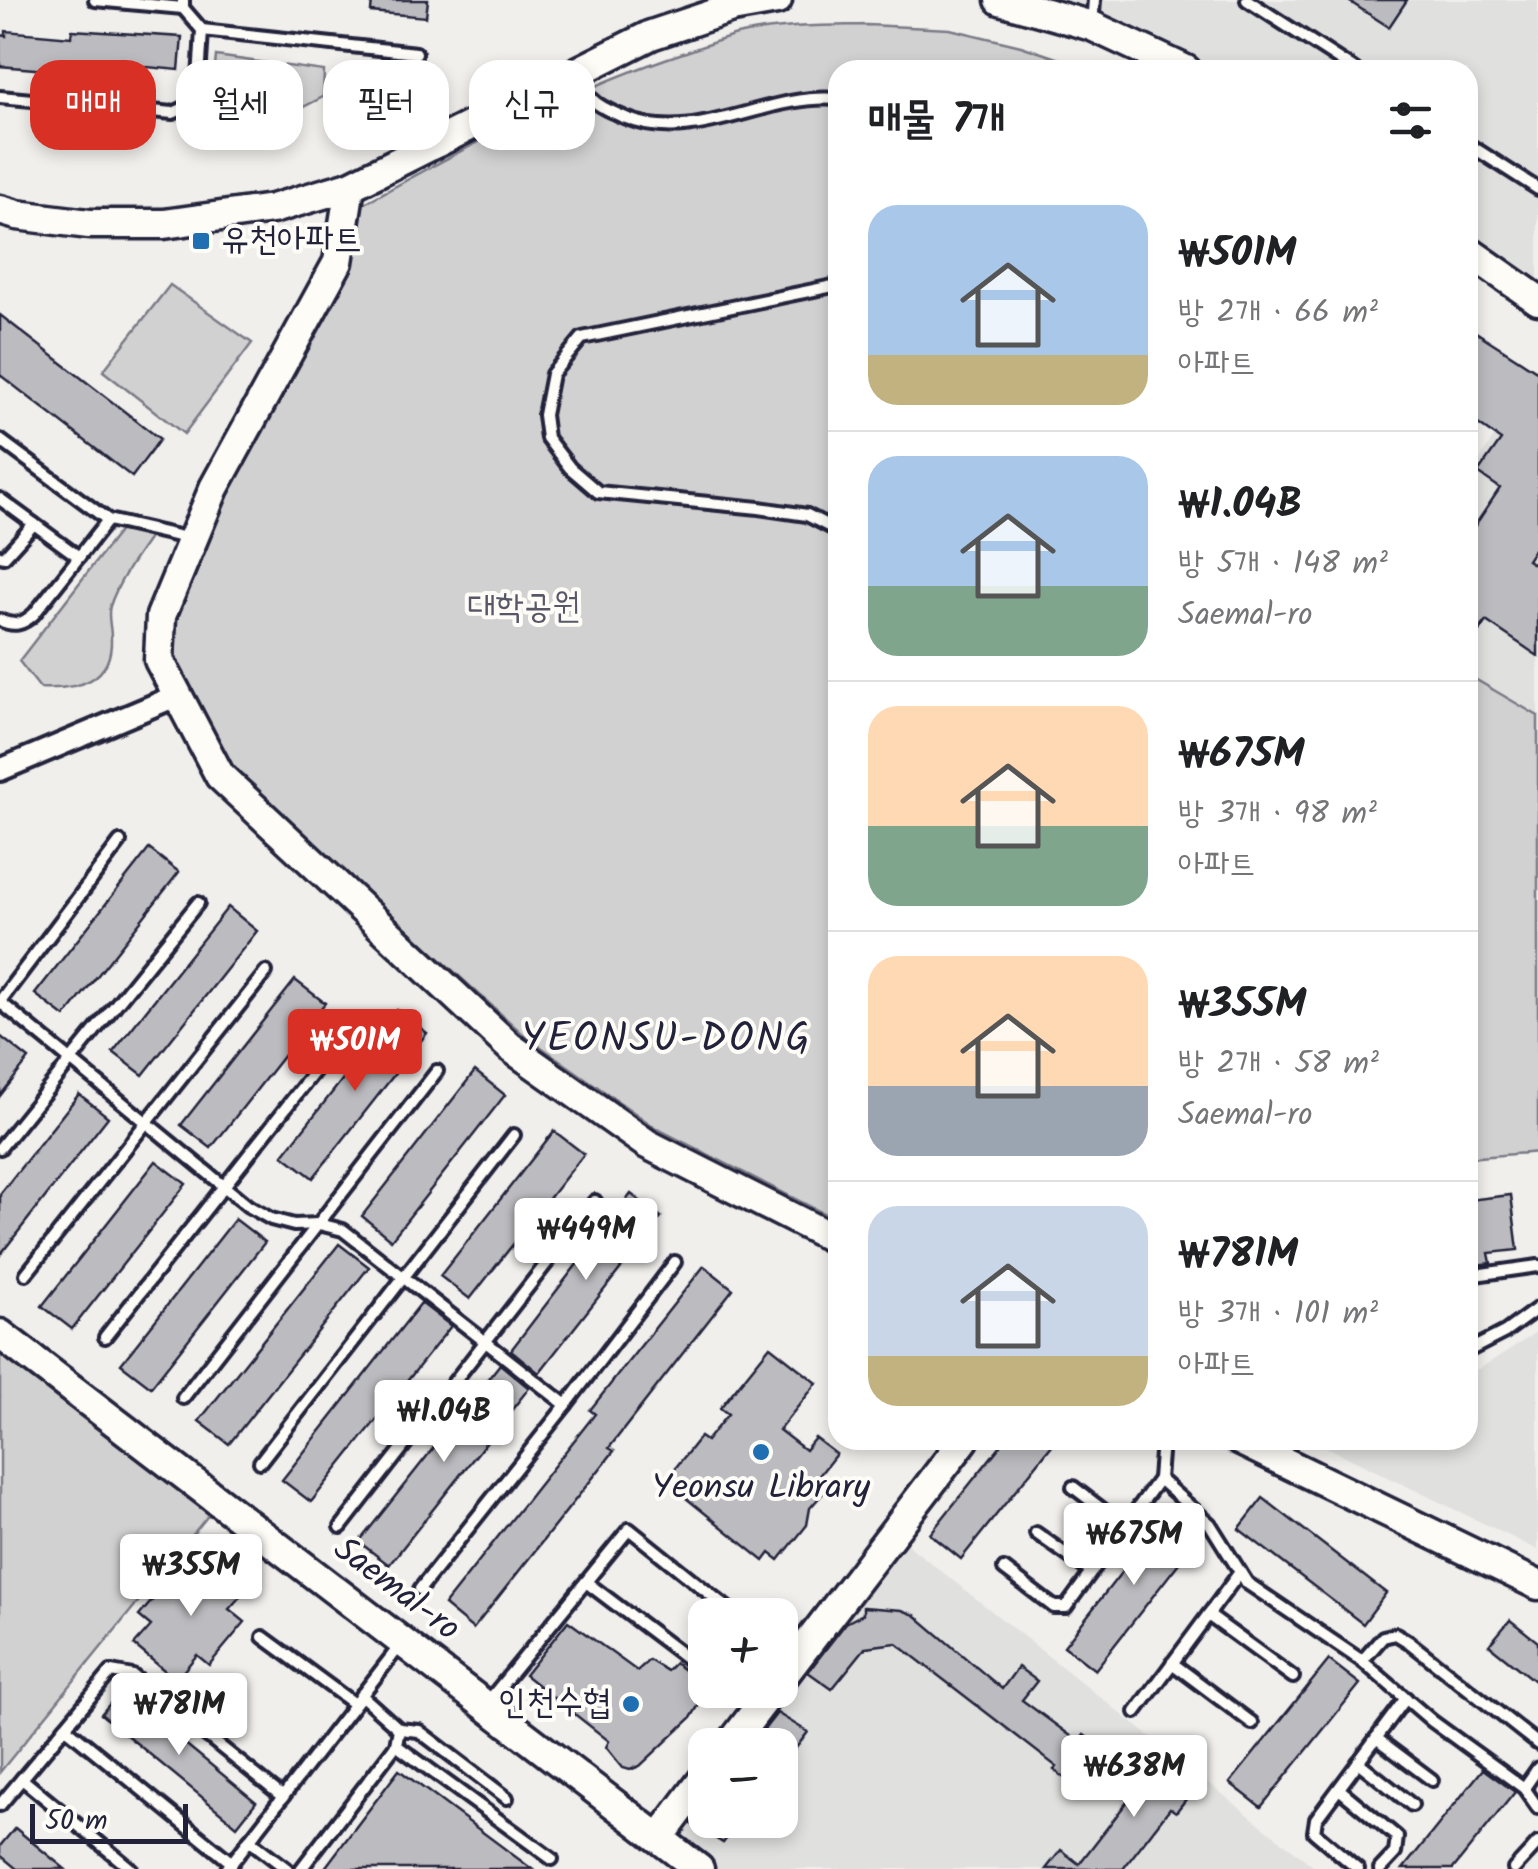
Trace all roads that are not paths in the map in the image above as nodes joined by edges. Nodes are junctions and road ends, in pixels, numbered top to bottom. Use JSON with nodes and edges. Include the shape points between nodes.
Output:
{"nodes":[{"id":1,"x":95,"y":0,"type":"edge"},
{"id":2,"x":777,"y":0,"type":"edge"},
{"id":3,"x":1000,"y":0,"type":"edge"},
{"id":4,"x":1247,"y":0,"type":"edge"},
{"id":5,"x":183,"y":4,"type":"edge"},
{"id":6,"x":731,"y":4,"type":"edge"},
{"id":7,"x":1093,"y":13,"type":"edge"},
{"id":8,"x":202,"y":30,"type":"junction"},
{"id":9,"x":416,"y":52,"type":"dead end"},
{"id":10,"x":1170,"y":60,"type":"edge"},
{"id":11,"x":1339,"y":60,"type":"edge"},
{"id":12,"x":595,"y":63,"type":"edge"},
{"id":13,"x":0,"y":97,"type":"edge"},
{"id":14,"x":828,"y":99,"type":"edge"},
{"id":15,"x":595,"y":102,"type":"edge"},
{"id":16,"x":469,"y":126,"type":"edge"},
{"id":17,"x":1478,"y":151,"type":"edge"},
{"id":18,"x":350,"y":186,"type":"junction"},
{"id":19,"x":1538,"y":190,"type":"edge"},
{"id":20,"x":0,"y":210,"type":"edge"},
{"id":21,"x":1478,"y":258,"type":"edge"},
{"id":22,"x":828,"y":286,"type":"edge"},
{"id":23,"x":1538,"y":300,"type":"edge"},
{"id":24,"x":0,"y":440,"type":"edge"},
{"id":25,"x":0,"y":499,"type":"edge"},
{"id":26,"x":108,"y":520,"type":"junction"},
{"id":27,"x":34,"y":524,"type":"junction"},
{"id":28,"x":828,"y":526,"type":"edge"},
{"id":29,"x":192,"y":540,"type":"junction"},
{"id":30,"x":0,"y":556,"type":"edge"},
{"id":31,"x":79,"y":558,"type":"junction"},
{"id":32,"x":0,"y":620,"type":"edge"},
{"id":33,"x":176,"y":696,"type":"junction"},
{"id":34,"x":0,"y":770,"type":"edge"},
{"id":35,"x":120,"y":842,"type":"dead end"},
{"id":36,"x":198,"y":903,"type":"dead end"},
{"id":37,"x":266,"y":972,"type":"dead end"},
{"id":38,"x":0,"y":1002,"type":"edge"},
{"id":39,"x":344,"y":1034,"type":"dead end"},
{"id":40,"x":71,"y":1061,"type":"junction"},
{"id":41,"x":437,"y":1071,"type":"dead end"},
{"id":42,"x":147,"y":1123,"type":"junction"},
{"id":43,"x":514,"y":1136,"type":"dead end"},
{"id":44,"x":0,"y":1148,"type":"edge"},
{"id":45,"x":224,"y":1187,"type":"junction"},
{"id":46,"x":595,"y":1201,"type":"dead end"},
{"id":47,"x":319,"y":1224,"type":"junction"},
{"id":48,"x":828,"y":1236,"type":"edge"},
{"id":49,"x":675,"y":1262,"type":"dead end"},
{"id":50,"x":1538,"y":1266,"type":"edge"},
{"id":51,"x":26,"y":1274,"type":"dead end"},
{"id":52,"x":1478,"y":1275,"type":"edge"},
{"id":53,"x":404,"y":1278,"type":"junction"},
{"id":54,"x":1538,"y":1308,"type":"edge"},
{"id":55,"x":0,"y":1334,"type":"edge"},
{"id":56,"x":105,"y":1336,"type":"dead end"},
{"id":57,"x":485,"y":1341,"type":"junction"},
{"id":58,"x":1478,"y":1347,"type":"edge"},
{"id":59,"x":183,"y":1398,"type":"dead end"},
{"id":60,"x":566,"y":1404,"type":"junction"},
{"id":61,"x":956,"y":1450,"type":"edge"},
{"id":62,"x":1161,"y":1450,"type":"edge"},
{"id":63,"x":1259,"y":1450,"type":"edge"},
{"id":64,"x":260,"y":1462,"type":"dead end"},
{"id":65,"x":1159,"y":1479,"type":"junction"},
{"id":66,"x":1073,"y":1487,"type":"dead end"},
{"id":67,"x":1124,"y":1526,"type":"junction"},
{"id":68,"x":340,"y":1528,"type":"dead end"},
{"id":69,"x":1036,"y":1533,"type":"dead end"},
{"id":70,"x":1004,"y":1569,"type":"dead end"},
{"id":71,"x":1091,"y":1572,"type":"junction"},
{"id":72,"x":1240,"y":1572,"type":"junction"},
{"id":73,"x":586,"y":1582,"type":"junction"},
{"id":74,"x":1538,"y":1586,"type":"edge"},
{"id":75,"x":420,"y":1588,"type":"dead end"},
{"id":76,"x":715,"y":1598,"type":"edge"},
{"id":77,"x":1208,"y":1615,"type":"junction"},
{"id":78,"x":263,"y":1637,"type":"dead end"},
{"id":79,"x":402,"y":1642,"type":"junction"},
{"id":80,"x":798,"y":1657,"type":"edge"},
{"id":81,"x":688,"y":1659,"type":"edge"},
{"id":82,"x":1362,"y":1661,"type":"junction"},
{"id":83,"x":1172,"y":1662,"type":"junction"},
{"id":84,"x":1292,"y":1677,"type":"dead end"},
{"id":85,"x":1406,"y":1698,"type":"junction"},
{"id":86,"x":358,"y":1700,"type":"junction"},
{"id":87,"x":486,"y":1705,"type":"junction"},
{"id":88,"x":758,"y":1708,"type":"edge"},
{"id":89,"x":1136,"y":1712,"type":"dead end"},
{"id":90,"x":1252,"y":1722,"type":"dead end"},
{"id":91,"x":65,"y":1728,"type":"junction"},
{"id":92,"x":400,"y":1728,"type":"junction"},
{"id":93,"x":743,"y":1728,"type":"edge"},
{"id":94,"x":1376,"y":1738,"type":"junction"},
{"id":95,"x":1538,"y":1744,"type":"edge"},
{"id":96,"x":396,"y":1745,"type":"junction"},
{"id":97,"x":1358,"y":1762,"type":"junction"},
{"id":98,"x":1538,"y":1768,"type":"edge"},
{"id":99,"x":22,"y":1779,"type":"junction"},
{"id":100,"x":1432,"y":1780,"type":"dead end"},
{"id":101,"x":1339,"y":1788,"type":"junction"},
{"id":102,"x":1524,"y":1788,"type":"junction"},
{"id":103,"x":283,"y":1797,"type":"junction"},
{"id":104,"x":507,"y":1798,"type":"dead end"},
{"id":105,"x":688,"y":1800,"type":"edge"},
{"id":106,"x":0,"y":1805,"type":"edge"},
{"id":107,"x":1412,"y":1805,"type":"dead end"},
{"id":108,"x":1538,"y":1808,"type":"edge"},
{"id":109,"x":659,"y":1838,"type":"junction"},
{"id":110,"x":250,"y":1840,"type":"junction"},
{"id":111,"x":1538,"y":1843,"type":"edge"},
{"id":112,"x":552,"y":1860,"type":"dead end"},
{"id":113,"x":230,"y":1866,"type":"edge"},
{"id":114,"x":131,"y":1869,"type":"edge"},
{"id":115,"x":287,"y":1869,"type":"edge"},
{"id":116,"x":301,"y":1869,"type":"edge"},
{"id":117,"x":699,"y":1869,"type":"edge"},
{"id":118,"x":1358,"y":1869,"type":"edge"},
{"id":119,"x":1380,"y":1869,"type":"edge"},
{"id":120,"x":1514,"y":1869,"type":"edge"}],
"edges":[{"from":1,"to":5,"type":"lane"},
{"from":2,"to":6,"type":"street"},
{"from":3,"to":7,"type":"street"},
{"from":4,"to":11,"type":"lane"},
{"from":5,"to":8,"type":"lane"},
{"from":6,"to":12,"type":"street"},
{"from":7,"to":10,"type":"street"},
{"from":8,"to":9,"type":"lane"},
{"from":8,"to":13,"type":"lane","via":[[198,95],[173,113]]},
{"from":14,"to":15,"type":"lane","via":[[669,127],[643,125]]},
{"from":16,"to":18,"type":"street"},
{"from":17,"to":19,"type":"lane"},
{"from":18,"to":20,"type":"street","via":[[272,210],[164,224],[88,224]]},
{"from":18,"to":29,"type":"street","via":[[338,262]]},
{"from":21,"to":23,"type":"street"},
{"from":22,"to":28,"type":"lane","via":[[582,338],[552,374],[544,415],[547,438],[598,492],[807,515]]},
{"from":24,"to":26,"type":"lane"},
{"from":25,"to":27,"type":"lane"},
{"from":26,"to":29,"type":"lane"},
{"from":26,"to":31,"type":"lane"},
{"from":27,"to":30,"type":"lane"},
{"from":27,"to":31,"type":"lane"},
{"from":29,"to":33,"type":"street","via":[[161,616],[159,660]]},
{"from":31,"to":32,"type":"lane","via":[[23,623]]},
{"from":33,"to":34,"type":"street"},
{"from":33,"to":48,"type":"street","via":[[220,776],[510,1047],[646,1144]]},
{"from":35,"to":38,"type":"lane"},
{"from":36,"to":40,"type":"lane"},
{"from":37,"to":42,"type":"lane"},
{"from":38,"to":40,"type":"lane"},
{"from":39,"to":45,"type":"lane"},
{"from":40,"to":42,"type":"lane"},
{"from":40,"to":44,"type":"lane"},
{"from":41,"to":47,"type":"lane"},
{"from":42,"to":45,"type":"lane"},
{"from":42,"to":51,"type":"lane"},
{"from":43,"to":53,"type":"lane"},
{"from":45,"to":47,"type":"lane","via":[[271,1219]]},
{"from":45,"to":56,"type":"lane"},
{"from":46,"to":57,"type":"lane"},
{"from":47,"to":53,"type":"lane","via":[[343,1230]]},
{"from":47,"to":59,"type":"lane"},
{"from":49,"to":60,"type":"lane"},
{"from":50,"to":52,"type":"lane"},
{"from":53,"to":57,"type":"lane"},
{"from":53,"to":64,"type":"lane"},
{"from":54,"to":58,"type":"lane"},
{"from":55,"to":79,"type":"street","name":"Saemal-ro"},
{"from":57,"to":60,"type":"lane"},
{"from":57,"to":68,"type":"lane"},
{"from":60,"to":75,"type":"lane"},
{"from":61,"to":80,"type":"street"},
{"from":62,"to":65,"type":"lane"},
{"from":63,"to":74,"type":"street"},
{"from":65,"to":67,"type":"lane"},
{"from":65,"to":72,"type":"lane","via":[[1210,1524]]},
{"from":66,"to":67,"type":"lane"},
{"from":67,"to":71,"type":"lane"},
{"from":69,"to":71,"type":"lane"},
{"from":70,"to":71,"type":"lane","via":[[1054,1607],[1066,1607]]},
{"from":72,"to":77,"type":"lane"},
{"from":72,"to":82,"type":"lane","via":[[1246,1583]]},
{"from":73,"to":76,"type":"lane","via":[[628,1529]]},
{"from":73,"to":81,"type":"lane"},
{"from":73,"to":87,"type":"lane"},
{"from":77,"to":83,"type":"lane"},
{"from":77,"to":84,"type":"lane"},
{"from":78,"to":86,"type":"lane"},
{"from":79,"to":86,"type":"lane"},
{"from":79,"to":87,"type":"street","name":"Saemal-ro"},
{"from":82,"to":85,"type":"lane"},
{"from":82,"to":95,"type":"lane","via":[[1383,1636],[1396,1634]]},
{"from":83,"to":89,"type":"lane"},
{"from":83,"to":90,"type":"lane"},
{"from":85,"to":94,"type":"lane"},
{"from":85,"to":102,"type":"lane"},
{"from":86,"to":92,"type":"lane"},
{"from":86,"to":103,"type":"lane"},
{"from":87,"to":109,"type":"street","name":"Saemal-ro"},
{"from":88,"to":93,"type":"street"},
{"from":91,"to":99,"type":"lane"},
{"from":91,"to":103,"type":"lane","via":[[111,1672],[133,1676]]},
{"from":91,"to":113,"type":"lane"},
{"from":92,"to":96,"type":"lane"},
{"from":92,"to":104,"type":"lane","via":[[419,1730]]},
{"from":94,"to":97,"type":"lane"},
{"from":94,"to":100,"type":"lane"},
{"from":96,"to":112,"type":"lane"},
{"from":96,"to":116,"type":"lane"},
{"from":97,"to":101,"type":"lane"},
{"from":97,"to":107,"type":"lane"},
{"from":98,"to":102,"type":"lane"},
{"from":99,"to":106,"type":"lane"},
{"from":99,"to":114,"type":"lane"},
{"from":101,"to":118,"type":"lane","via":[[1314,1832]]},
{"from":101,"to":119,"type":"lane","via":[[1397,1837],[1395,1853]]},
{"from":102,"to":108,"type":"lane"},
{"from":103,"to":110,"type":"lane"},
{"from":105,"to":109,"type":"street"},
{"from":109,"to":117,"type":"street","name":"Saemal-ro"},
{"from":110,"to":113,"type":"lane"},
{"from":110,"to":115,"type":"lane"},
{"from":111,"to":120,"type":"lane"}]}
